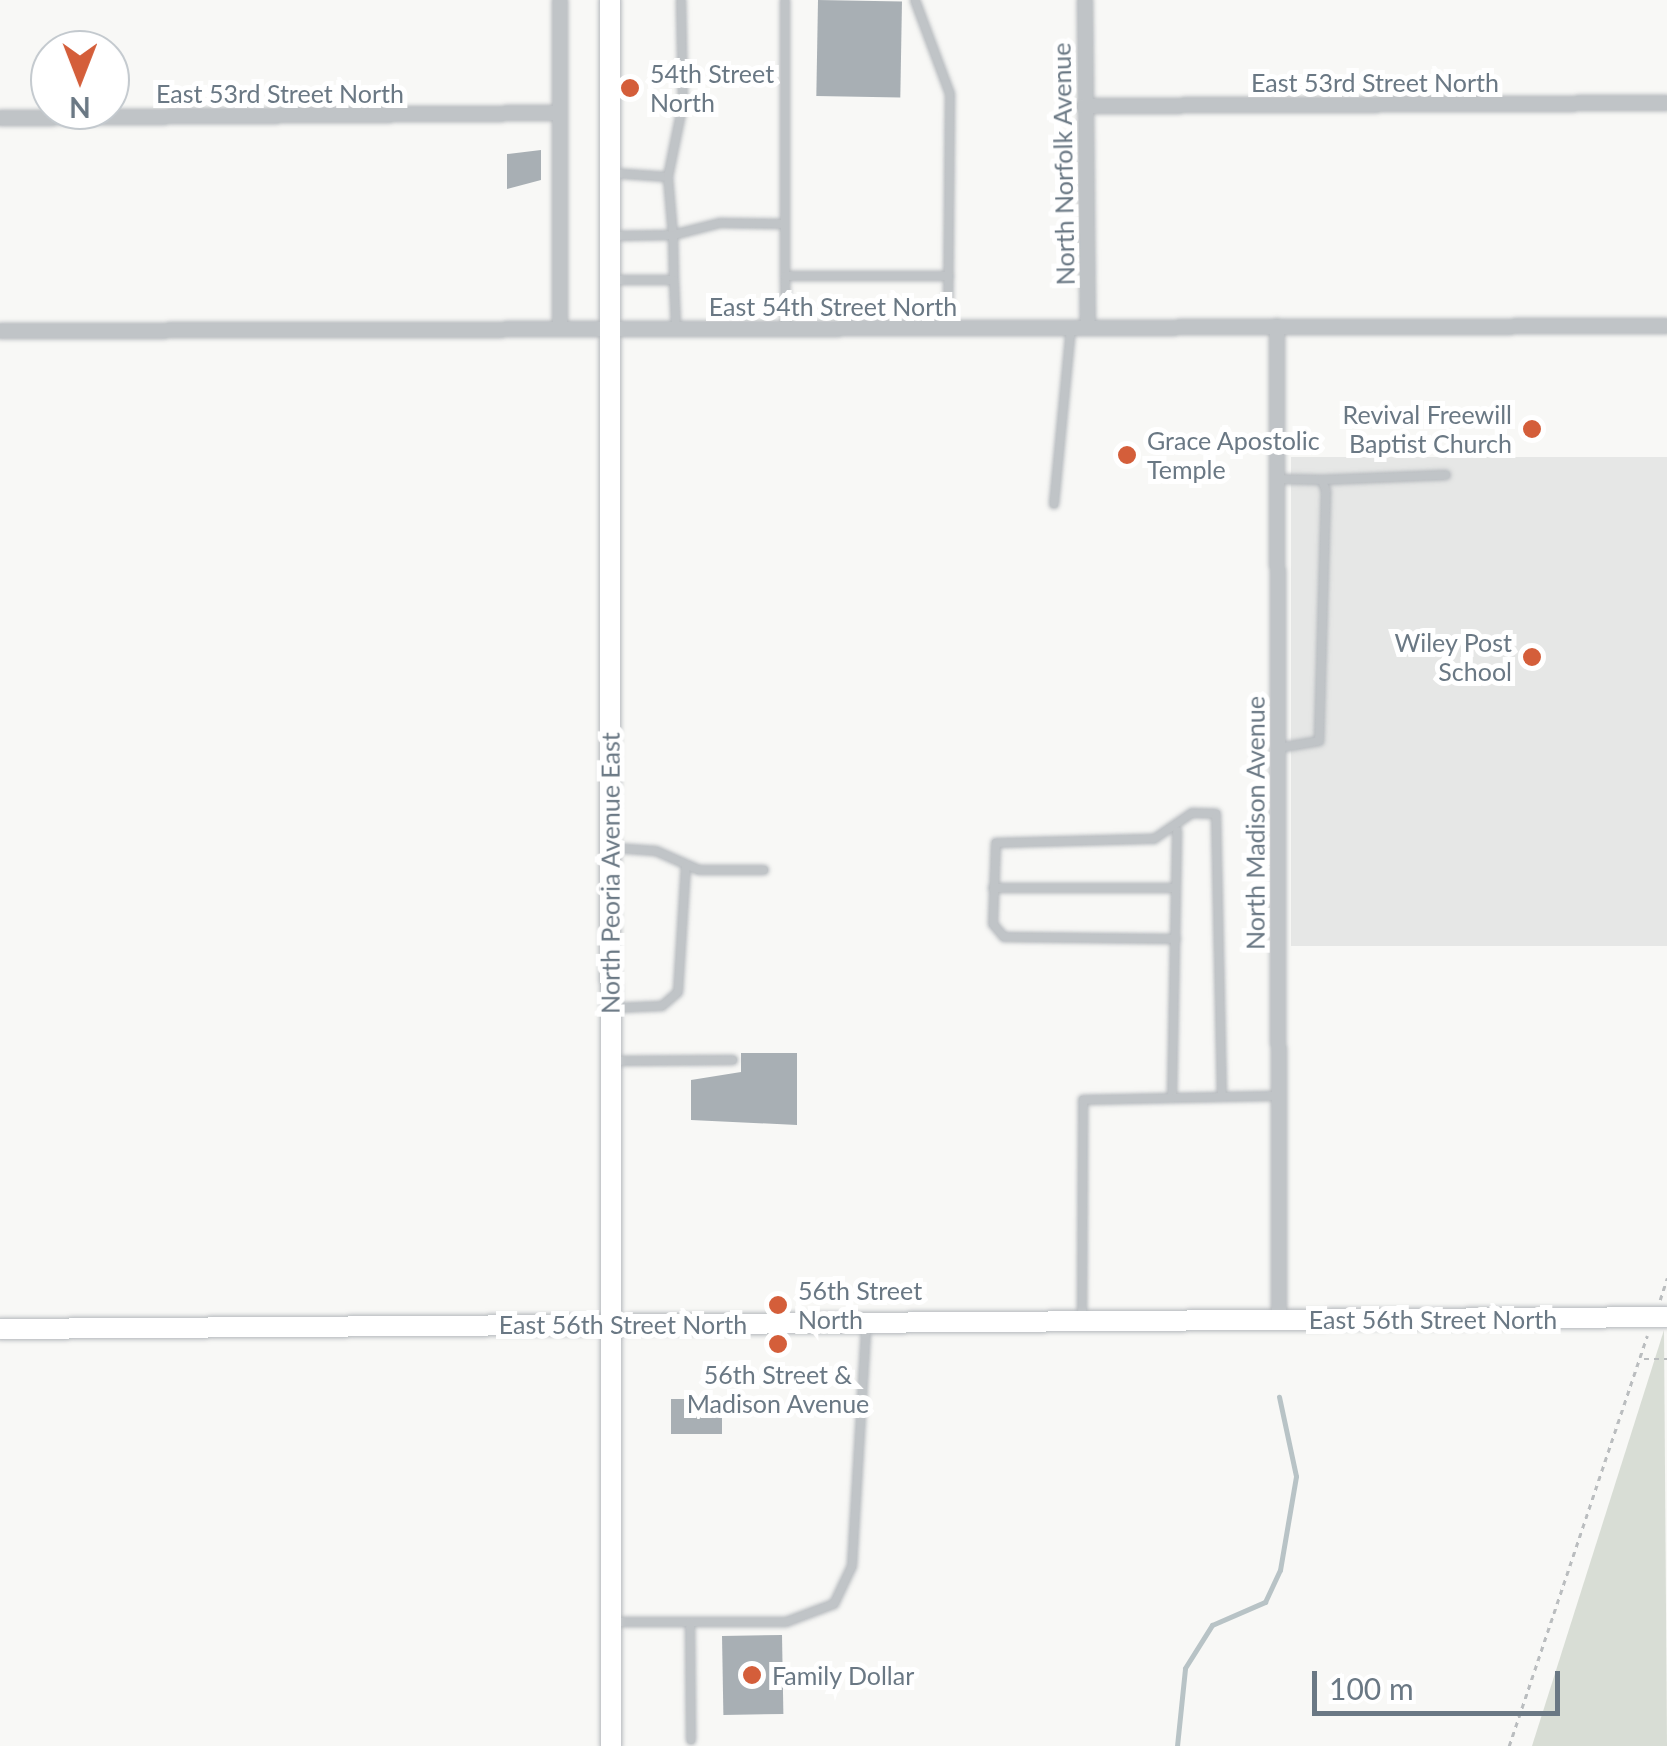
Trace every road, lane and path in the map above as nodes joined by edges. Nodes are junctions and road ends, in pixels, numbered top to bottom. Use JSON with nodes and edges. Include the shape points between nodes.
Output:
{"nodes":[{"id":1,"x":560,"y":0,"type":"edge"},
{"id":2,"x":610,"y":0,"type":"edge"},
{"id":3,"x":681,"y":0,"type":"edge"},
{"id":4,"x":786,"y":0,"type":"edge"},
{"id":5,"x":915,"y":0,"type":"edge"},
{"id":6,"x":1085,"y":0,"type":"edge"},
{"id":7,"x":1667,"y":103,"type":"edge"},
{"id":8,"x":1084,"y":106,"type":"junction"},
{"id":9,"x":560,"y":113,"type":"junction"},
{"id":10,"x":0,"y":118,"type":"edge"},
{"id":11,"x":611,"y":174,"type":"junction"},
{"id":12,"x":668,"y":177,"type":"junction"},
{"id":13,"x":785,"y":224,"type":"junction"},
{"id":14,"x":673,"y":235,"type":"junction"},
{"id":15,"x":611,"y":236,"type":"junction"},
{"id":16,"x":785,"y":276,"type":"junction"},
{"id":17,"x":949,"y":276,"type":"junction"},
{"id":18,"x":611,"y":280,"type":"junction"},
{"id":19,"x":674,"y":280,"type":"junction"},
{"id":20,"x":1276,"y":326,"type":"junction"},
{"id":21,"x":1667,"y":326,"type":"edge"},
{"id":22,"x":1071,"y":327,"type":"junction"},
{"id":23,"x":1088,"y":327,"type":"junction"},
{"id":24,"x":560,"y":328,"type":"junction"},
{"id":25,"x":676,"y":328,"type":"junction"},
{"id":26,"x":786,"y":328,"type":"junction"},
{"id":27,"x":948,"y":328,"type":"junction"},
{"id":28,"x":611,"y":329,"type":"junction"},
{"id":29,"x":0,"y":332,"type":"edge"},
{"id":30,"x":1446,"y":475,"type":"dead end"},
{"id":31,"x":1277,"y":479,"type":"junction"},
{"id":32,"x":1322,"y":480,"type":"junction"},
{"id":33,"x":1054,"y":504,"type":"dead end"},
{"id":34,"x":1278,"y":748,"type":"junction"},
{"id":35,"x":1177,"y":830,"type":"junction"},
{"id":36,"x":610,"y":848,"type":"junction"},
{"id":37,"x":686,"y":866,"type":"junction"},
{"id":38,"x":764,"y":870,"type":"dead end"},
{"id":39,"x":993,"y":888,"type":"junction"},
{"id":40,"x":1176,"y":888,"type":"junction"},
{"id":41,"x":1176,"y":939,"type":"junction"},
{"id":42,"x":610,"y":1008,"type":"junction"},
{"id":43,"x":733,"y":1060,"type":"dead end"},
{"id":44,"x":610,"y":1061,"type":"junction"},
{"id":45,"x":1278,"y":1096,"type":"junction"},
{"id":46,"x":1222,"y":1097,"type":"junction"},
{"id":47,"x":1172,"y":1098,"type":"junction"},
{"id":48,"x":1667,"y":1278,"type":"edge"},
{"id":49,"x":1658,"y":1317,"type":"edge"},
{"id":50,"x":1082,"y":1320,"type":"junction"},
{"id":51,"x":1278,"y":1320,"type":"junction"},
{"id":52,"x":866,"y":1322,"type":"junction"},
{"id":53,"x":610,"y":1324,"type":"junction"},
{"id":54,"x":0,"y":1329,"type":"edge"},
{"id":55,"x":1642,"y":1359,"type":"junction"},
{"id":56,"x":1667,"y":1360,"type":"edge"},
{"id":57,"x":611,"y":1622,"type":"junction"},
{"id":58,"x":690,"y":1622,"type":"junction"},
{"id":59,"x":690,"y":1740,"type":"dead end"},
{"id":60,"x":611,"y":1746,"type":"edge"},
{"id":61,"x":1509,"y":1746,"type":"edge"}],
"edges":[{"from":1,"to":9,"type":"street"},
{"from":2,"to":11,"type":"main road","name":"North Peoria Avenue East"},
{"from":3,"to":12,"type":"lane","via":[[683,103]]},
{"from":4,"to":13,"type":"lane"},
{"from":5,"to":17,"type":"lane","via":[[950,94]]},
{"from":6,"to":8,"type":"street","name":"North Norfolk Avenue"},
{"from":7,"to":8,"type":"street","name":"East 53rd Street North"},
{"from":8,"to":23,"type":"street","name":"North Norfolk Avenue"},
{"from":9,"to":10,"type":"street","name":"East 53rd Street North"},
{"from":9,"to":24,"type":"street"},
{"from":11,"to":12,"type":"lane"},
{"from":11,"to":15,"type":"main road","name":"North Peoria Avenue East"},
{"from":12,"to":14,"type":"lane"},
{"from":13,"to":14,"type":"lane","via":[[720,223]]},
{"from":13,"to":16,"type":"lane"},
{"from":14,"to":15,"type":"lane"},
{"from":14,"to":19,"type":"lane"},
{"from":15,"to":18,"type":"main road","name":"North Peoria Avenue East"},
{"from":16,"to":17,"type":"lane"},
{"from":16,"to":26,"type":"lane"},
{"from":17,"to":27,"type":"lane"},
{"from":18,"to":19,"type":"lane"},
{"from":18,"to":28,"type":"main road","name":"North Peoria Avenue East"},
{"from":19,"to":25,"type":"lane"},
{"from":20,"to":21,"type":"street","name":"East 54th Street North"},
{"from":20,"to":23,"type":"street","name":"East 54th Street North"},
{"from":20,"to":31,"type":"street","name":"North Madison Avenue"},
{"from":22,"to":23,"type":"street","name":"East 54th Street North"},
{"from":22,"to":27,"type":"street","name":"East 54th Street North"},
{"from":22,"to":33,"type":"lane"},
{"from":24,"to":28,"type":"street","name":"East 54th Street North"},
{"from":24,"to":29,"type":"street","name":"East 54th Street North"},
{"from":25,"to":26,"type":"street","name":"East 54th Street North"},
{"from":25,"to":28,"type":"street","name":"East 54th Street North"},
{"from":26,"to":27,"type":"street","name":"East 54th Street North"},
{"from":28,"to":36,"type":"main road","name":"North Peoria Avenue East"},
{"from":30,"to":32,"type":"lane"},
{"from":31,"to":32,"type":"lane"},
{"from":31,"to":34,"type":"street","name":"North Madison Avenue"},
{"from":32,"to":34,"type":"lane","via":[[1319,741]]},
{"from":34,"to":45,"type":"street","name":"North Madison Avenue"},
{"from":35,"to":39,"type":"lane","via":[[1154,839],[1005,839],[993,853]]},
{"from":35,"to":40,"type":"lane"},
{"from":35,"to":46,"type":"lane","via":[[1192,813],[1221,822]]},
{"from":36,"to":37,"type":"lane","via":[[656,851]]},
{"from":36,"to":42,"type":"main road","name":"North Peoria Avenue East"},
{"from":37,"to":38,"type":"lane"},
{"from":37,"to":42,"type":"lane","via":[[678,992],[662,1006]]},
{"from":39,"to":40,"type":"lane"},
{"from":39,"to":41,"type":"lane","via":[[993,924],[1004,937]]},
{"from":40,"to":41,"type":"lane"},
{"from":41,"to":47,"type":"lane"},
{"from":42,"to":44,"type":"main road","name":"North Peoria Avenue East"},
{"from":43,"to":44,"type":"lane"},
{"from":44,"to":53,"type":"main road","name":"North Peoria Avenue East"},
{"from":45,"to":46,"type":"lane"},
{"from":45,"to":51,"type":"street","name":"North Madison Avenue"},
{"from":46,"to":47,"type":"lane"},
{"from":47,"to":50,"type":"lane","via":[[1082,1100]]},
{"from":48,"to":49,"type":"path"},
{"from":49,"to":51,"type":"main road","name":"East 56th Street North"},
{"from":49,"to":55,"type":"path"},
{"from":50,"to":51,"type":"main road","name":"East 56th Street North"},
{"from":50,"to":52,"type":"main road","name":"East 56th Street North"},
{"from":52,"to":53,"type":"main road","name":"East 56th Street North"},
{"from":52,"to":58,"type":"lane","via":[[866,1433],[852,1482],[846,1588],[803,1620]]},
{"from":53,"to":54,"type":"main road","name":"East 56th Street North"},
{"from":53,"to":57,"type":"main road","name":"North Peoria Avenue East"},
{"from":55,"to":56,"type":"path"},
{"from":55,"to":61,"type":"path"},
{"from":57,"to":58,"type":"lane"},
{"from":57,"to":60,"type":"main road","name":"North Peoria Avenue East"},
{"from":58,"to":59,"type":"lane"}]}
